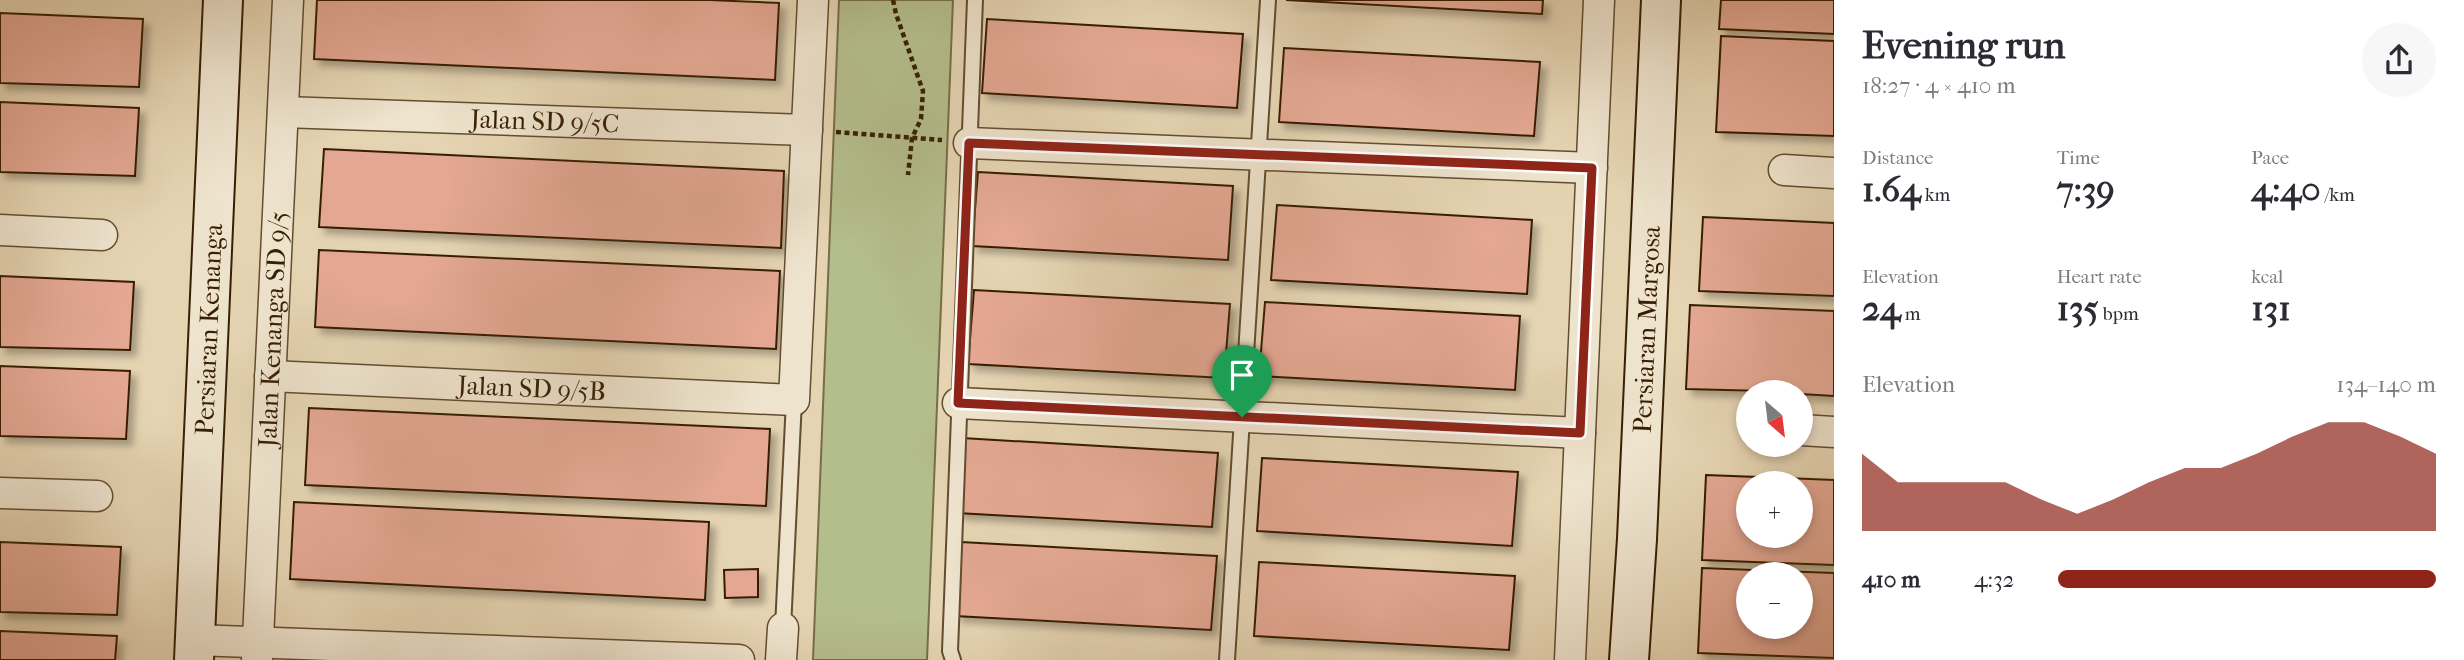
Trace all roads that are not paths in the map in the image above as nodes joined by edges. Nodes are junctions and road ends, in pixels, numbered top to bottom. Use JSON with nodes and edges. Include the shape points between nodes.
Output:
{"nodes":[{"id":1,"x":223,"y":0,"type":"edge"},
{"id":2,"x":288,"y":0,"type":"edge"},
{"id":3,"x":813,"y":0,"type":"edge"},
{"id":4,"x":975,"y":0,"type":"edge"},
{"id":5,"x":1268,"y":0,"type":"edge"},
{"id":6,"x":1599,"y":0,"type":"edge"},
{"id":7,"x":1661,"y":0,"type":"edge"},
{"id":8,"x":283,"y":112,"type":"junction"},
{"id":9,"x":807,"y":130,"type":"junction"},
{"id":10,"x":969,"y":143,"type":"junction"},
{"id":11,"x":1258,"y":155,"type":"junction"},
{"id":12,"x":1592,"y":168,"type":"junction"},
{"id":13,"x":1784,"y":170,"type":"dead end"},
{"id":14,"x":1834,"y":173,"type":"edge"},
{"id":15,"x":0,"y":230,"type":"edge"},
{"id":16,"x":102,"y":235,"type":"dead end"},
{"id":17,"x":270,"y":376,"type":"junction"},
{"id":18,"x":794,"y":400,"type":"junction"},
{"id":19,"x":958,"y":403,"type":"junction"},
{"id":20,"x":1242,"y":417,"type":"junction"},
{"id":21,"x":1813,"y":431,"type":"edge"},
{"id":22,"x":1834,"y":432,"type":"edge"},
{"id":23,"x":1580,"y":433,"type":"junction"},
{"id":24,"x":0,"y":493,"type":"edge"},
{"id":25,"x":97,"y":496,"type":"dead end"},
{"id":26,"x":783,"y":628,"type":"joint"},
{"id":27,"x":195,"y":650,"type":"edge"},
{"id":28,"x":258,"y":650,"type":"edge"},
{"id":29,"x":739,"y":660,"type":"edge"},
{"id":30,"x":781,"y":660,"type":"edge"},
{"id":31,"x":953,"y":660,"type":"edge"},
{"id":32,"x":1227,"y":660,"type":"edge"},
{"id":33,"x":1570,"y":660,"type":"edge"},
{"id":34,"x":1629,"y":660,"type":"edge"}],
"edges":[{"from":1,"to":27,"type":"street","name":"Persiaran Kenanga"},
{"from":2,"to":8,"type":"street","name":"Jalan Kenanga SD 9/5"},
{"from":3,"to":9,"type":"street"},
{"from":4,"to":10,"type":"lane"},
{"from":5,"to":11,"type":"lane"},
{"from":6,"to":12,"type":"street"},
{"from":7,"to":34,"type":"street","name":"Persiaran Margosa"},
{"from":8,"to":9,"type":"street","name":"Jalan SD 9/5C"},
{"from":8,"to":17,"type":"street","name":"Jalan Kenanga SD 9/5"},
{"from":9,"to":18,"type":"street"},
{"from":10,"to":11,"type":"street"},
{"from":10,"to":19,"type":"lane"},
{"from":11,"to":12,"type":"street"},
{"from":11,"to":20,"type":"lane"},
{"from":12,"to":23,"type":"street"},
{"from":13,"to":14,"type":"street"},
{"from":15,"to":16,"type":"street"},
{"from":17,"to":18,"type":"street","name":"Jalan SD 9/5B"},
{"from":17,"to":28,"type":"street","name":"Jalan Kenanga SD 9/5"},
{"from":18,"to":26,"type":"lane"},
{"from":19,"to":20,"type":"street"},
{"from":19,"to":31,"type":"lane"},
{"from":20,"to":23,"type":"street"},
{"from":20,"to":32,"type":"lane"},
{"from":21,"to":22,"type":"street"},
{"from":23,"to":33,"type":"street"},
{"from":24,"to":25,"type":"street"},
{"from":26,"to":30,"type":"street"},
{"from":27,"to":28,"type":"street"},
{"from":28,"to":29,"type":"street"}]}
